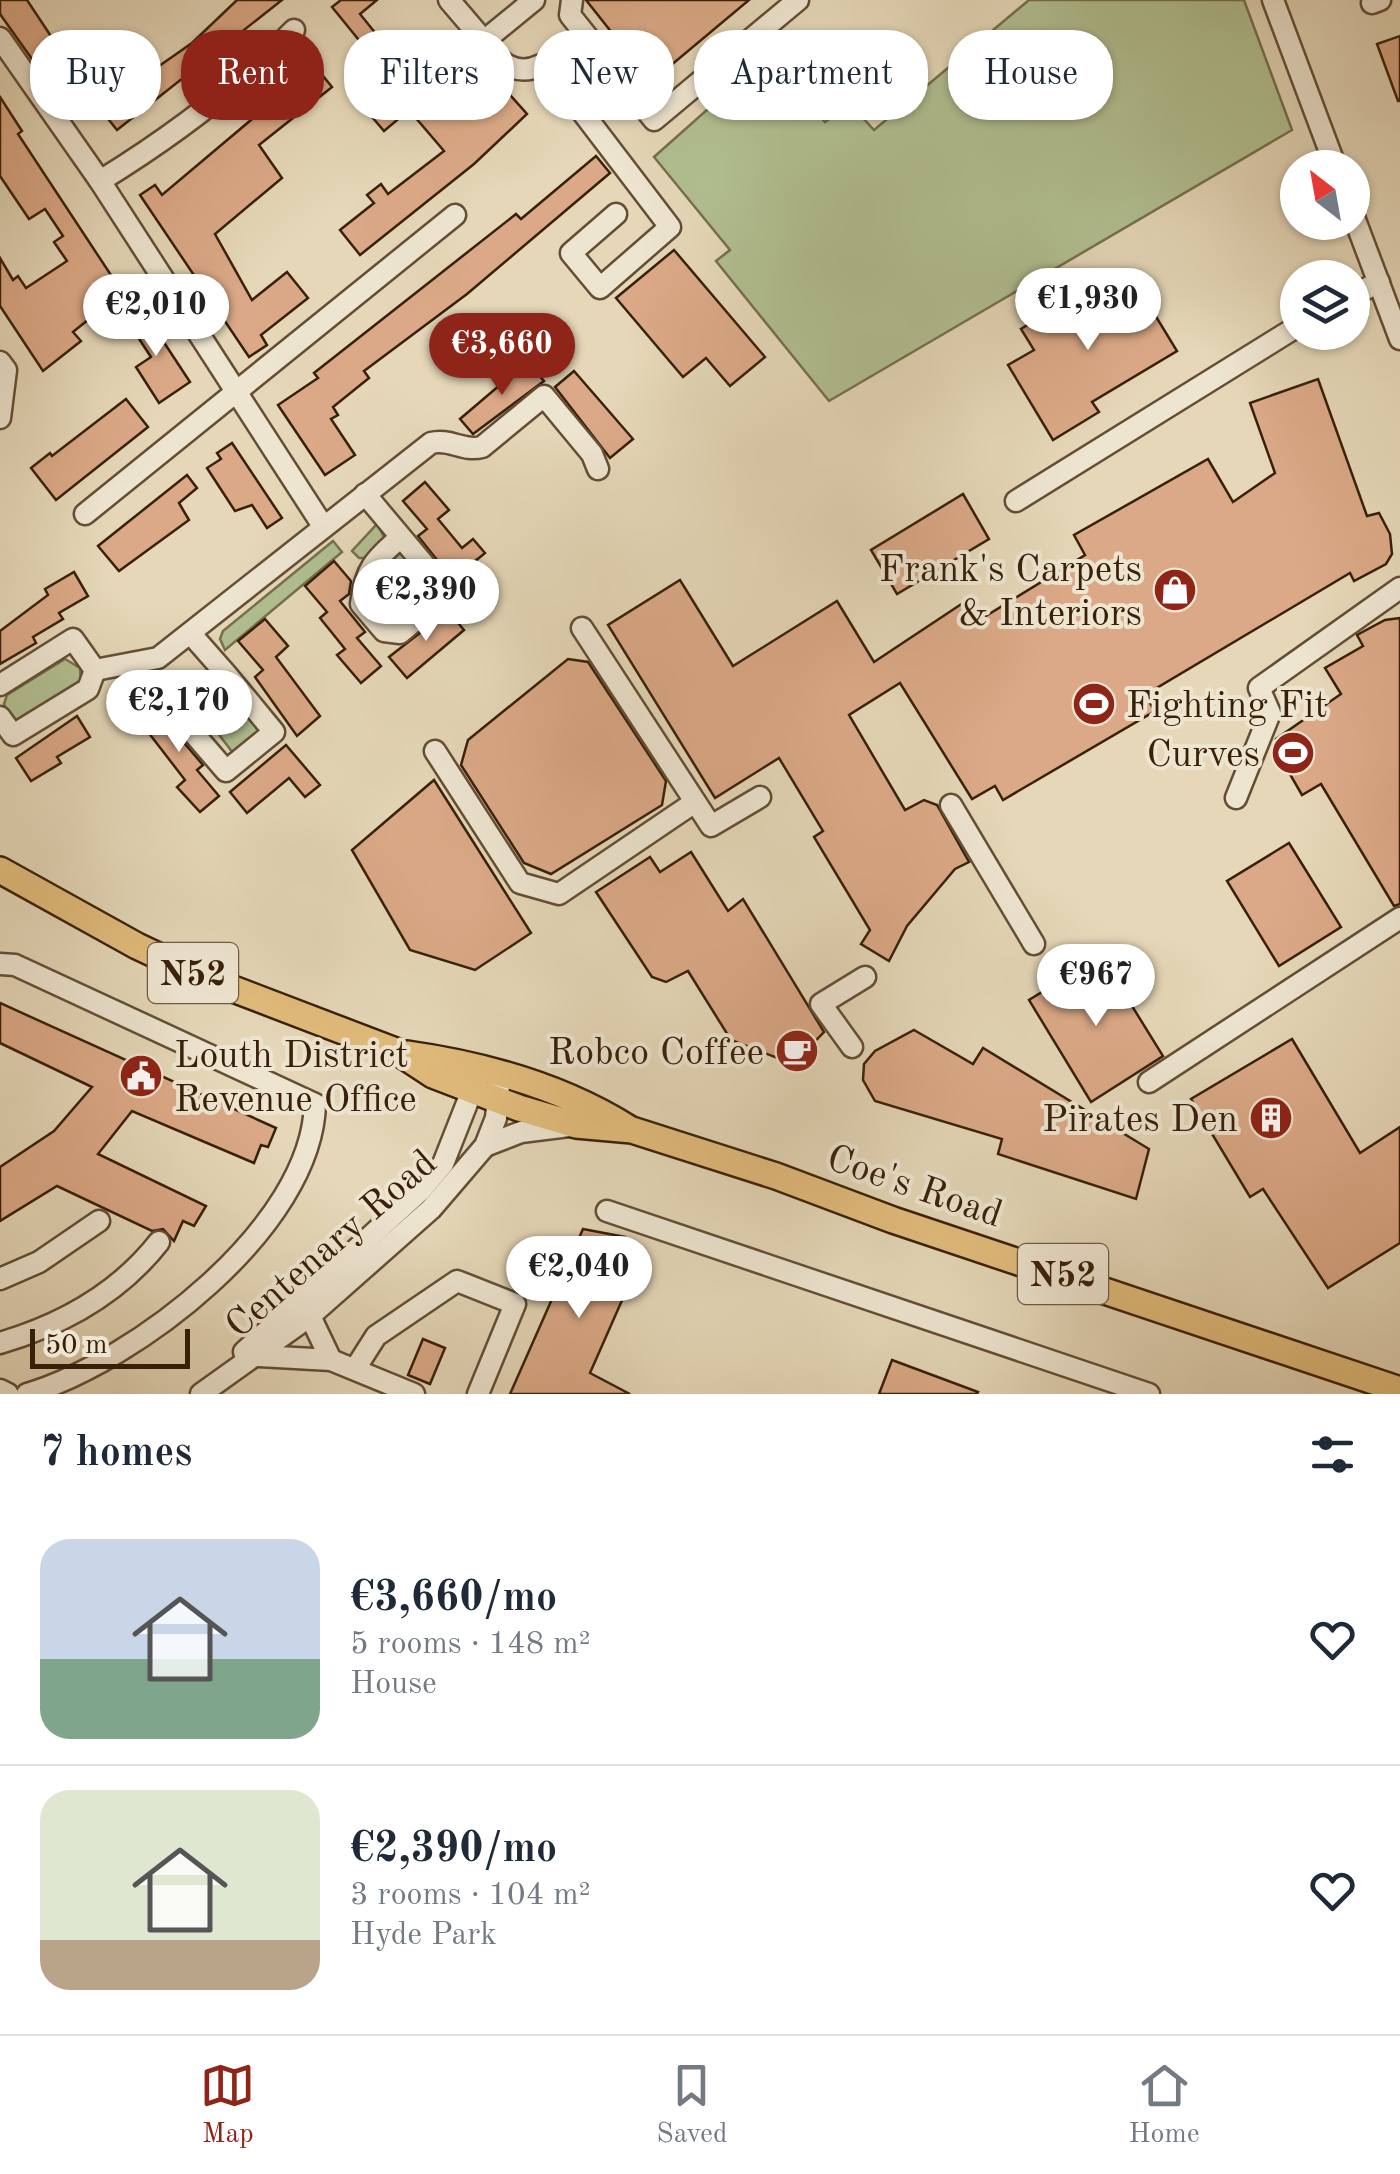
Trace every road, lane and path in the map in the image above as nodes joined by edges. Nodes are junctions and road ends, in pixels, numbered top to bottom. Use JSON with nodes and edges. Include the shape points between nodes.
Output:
{"nodes":[{"id":1,"x":449,"y":0,"type":"edge"},
{"id":2,"x":534,"y":0,"type":"edge"},
{"id":3,"x":572,"y":0,"type":"edge"},
{"id":4,"x":798,"y":0,"type":"edge"},
{"id":5,"x":1273,"y":0,"type":"edge"},
{"id":6,"x":475,"y":30,"type":"edge"},
{"id":7,"x":497,"y":30,"type":"edge"},
{"id":8,"x":0,"y":38,"type":"edge"},
{"id":9,"x":514,"y":69,"type":"edge"},
{"id":10,"x":191,"y":120,"type":"edge"},
{"id":11,"x":1329,"y":150,"type":"edge"},
{"id":12,"x":100,"y":181,"type":"junction"},
{"id":13,"x":616,"y":214,"type":"dead end"},
{"id":14,"x":456,"y":216,"type":"dead end"},
{"id":15,"x":1363,"y":240,"type":"edge"},
{"id":16,"x":1379,"y":282,"type":"junction"},
{"id":17,"x":1370,"y":287,"type":"edge"},
{"id":18,"x":1399,"y":335,"type":"edge"},
{"id":19,"x":1280,"y":337,"type":"edge"},
{"id":20,"x":0,"y":362,"type":"edge"},
{"id":21,"x":236,"y":393,"type":"junction"},
{"id":22,"x":0,"y":418,"type":"edge"},
{"id":23,"x":598,"y":469,"type":"dead end"},
{"id":24,"x":365,"y":494,"type":"junction"},
{"id":25,"x":1016,"y":501,"type":"dead end"},
{"id":26,"x":84,"y":514,"type":"dead end"},
{"id":27,"x":322,"y":526,"type":"junction"},
{"id":28,"x":401,"y":537,"type":"junction"},
{"id":29,"x":1400,"y":588,"type":"edge"},
{"id":30,"x":582,"y":628,"type":"dead end"},
{"id":31,"x":191,"y":634,"type":"junction"},
{"id":32,"x":95,"y":670,"type":"junction"},
{"id":33,"x":228,"y":675,"type":"junction"},
{"id":34,"x":0,"y":686,"type":"edge"},
{"id":35,"x":0,"y":716,"type":"edge"},
{"id":36,"x":435,"y":751,"type":"dead end"},
{"id":37,"x":760,"y":797,"type":"dead end"},
{"id":38,"x":1236,"y":798,"type":"dead end"},
{"id":39,"x":695,"y":802,"type":"junction"},
{"id":40,"x":950,"y":805,"type":"dead end"},
{"id":41,"x":0,"y":870,"type":"edge"},
{"id":42,"x":1400,"y":918,"type":"edge"},
{"id":43,"x":1034,"y":944,"type":"dead end"},
{"id":44,"x":0,"y":964,"type":"edge"},
{"id":45,"x":865,"y":978,"type":"dead end"},
{"id":46,"x":852,"y":1048,"type":"dead end"},
{"id":47,"x":484,"y":1077,"type":"junction"},
{"id":48,"x":1149,"y":1082,"type":"dead end"},
{"id":49,"x":498,"y":1099,"type":"junction"},
{"id":50,"x":576,"y":1125,"type":"junction"},
{"id":51,"x":632,"y":1130,"type":"junction"},
{"id":52,"x":484,"y":1146,"type":"junction"},
{"id":53,"x":607,"y":1212,"type":"dead end"},
{"id":54,"x":99,"y":1220,"type":"dead end"},
{"id":55,"x":159,"y":1242,"type":"dead end"},
{"id":56,"x":0,"y":1279,"type":"edge"},
{"id":57,"x":310,"y":1316,"type":"junction"},
{"id":58,"x":0,"y":1343,"type":"edge"},
{"id":59,"x":259,"y":1356,"type":"junction"},
{"id":60,"x":331,"y":1360,"type":"junction"},
{"id":61,"x":355,"y":1368,"type":"junction"},
{"id":62,"x":0,"y":1390,"type":"edge"},
{"id":63,"x":1400,"y":1390,"type":"edge"},
{"id":64,"x":8,"y":1394,"type":"edge"},
{"id":65,"x":26,"y":1394,"type":"edge"},
{"id":66,"x":200,"y":1394,"type":"edge"},
{"id":67,"x":414,"y":1394,"type":"edge"},
{"id":68,"x":478,"y":1394,"type":"edge"},
{"id":69,"x":1149,"y":1394,"type":"edge"}],
"edges":[{"from":1,"to":6,"type":"street"},
{"from":2,"to":7,"type":"street"},
{"from":3,"to":4,"type":"street","via":[[570,16],[654,120]]},
{"from":5,"to":11,"type":"street"},
{"from":8,"to":12,"type":"street"},
{"from":9,"to":13,"type":"street","via":[[551,71],[670,227],[600,288],[570,253]]},
{"from":10,"to":12,"type":"street"},
{"from":12,"to":21,"type":"street"},
{"from":14,"to":21,"type":"street"},
{"from":15,"to":16,"type":"street"},
{"from":16,"to":17,"type":"street"},
{"from":16,"to":18,"type":"street"},
{"from":19,"to":25,"type":"street"},
{"from":20,"to":22,"type":"street","via":[[6,370]]},
{"from":21,"to":26,"type":"street"},
{"from":21,"to":27,"type":"street"},
{"from":23,"to":24,"type":"street","via":[[544,396],[482,447],[431,443]]},
{"from":24,"to":27,"type":"street"},
{"from":24,"to":28,"type":"street"},
{"from":27,"to":31,"type":"street"},
{"from":28,"to":28,"type":"street","via":[[448,593],[400,632],[384,631],[361,604],[364,574]]},
{"from":29,"to":38,"type":"street","via":[[1259,688],[1270,712]]},
{"from":30,"to":39,"type":"street"},
{"from":31,"to":32,"type":"street","via":[[158,658]]},
{"from":31,"to":33,"type":"street"},
{"from":32,"to":34,"type":"street","via":[[73,639]]},
{"from":32,"to":35,"type":"street","via":[[88,689],[13,736]]},
{"from":33,"to":33,"type":"street","via":[[274,732],[226,771],[195,735],[190,703]]},
{"from":36,"to":39,"type":"street","via":[[520,883],[559,894]]},
{"from":37,"to":39,"type":"street","via":[[711,826]]},
{"from":40,"to":43,"type":"street"},
{"from":41,"to":47,"type":"main road","name":"Coe's Road","number":"N52","via":[[172,963],[398,1052],[433,1075]]},
{"from":42,"to":48,"type":"street"},
{"from":44,"to":65,"type":"street","via":[[15,965],[315,1104],[314,1125],[286,1186],[258,1233],[224,1270],[111,1356]]},
{"from":45,"to":46,"type":"street","via":[[822,1004]]},
{"from":47,"to":49,"type":"main road","name":"Coe's Road","number":"N52"},
{"from":47,"to":51,"type":"main road","name":"Coe's Road","number":"N52","via":[[586,1101]]},
{"from":47,"to":66,"type":"street","name":"Centenary Road","via":[[443,1164],[420,1190]]},
{"from":49,"to":50,"type":"main road","name":"Coe's Road","number":"N52"},
{"from":49,"to":52,"type":"street","name":"Centenary Road"},
{"from":50,"to":51,"type":"main road","name":"Coe's Road","number":"N52"},
{"from":50,"to":52,"type":"street","via":[[521,1132]]},
{"from":51,"to":63,"type":"main road","name":"Coe's Road","number":"N52"},
{"from":52,"to":57,"type":"street","name":"Centenary Road","via":[[431,1209]]},
{"from":53,"to":69,"type":"street"},
{"from":54,"to":56,"type":"street","via":[[39,1262]]},
{"from":55,"to":58,"type":"street","via":[[131,1274],[82,1309]]},
{"from":57,"to":59,"type":"street","name":"Centenary Road"},
{"from":57,"to":60,"type":"street"},
{"from":59,"to":60,"type":"street"},
{"from":59,"to":66,"type":"street","name":"Centenary Road"},
{"from":60,"to":61,"type":"street"},
{"from":61,"to":67,"type":"street"},
{"from":61,"to":68,"type":"street","via":[[376,1336],[457,1281],[515,1304]]},
{"from":62,"to":64,"type":"street"}]}
